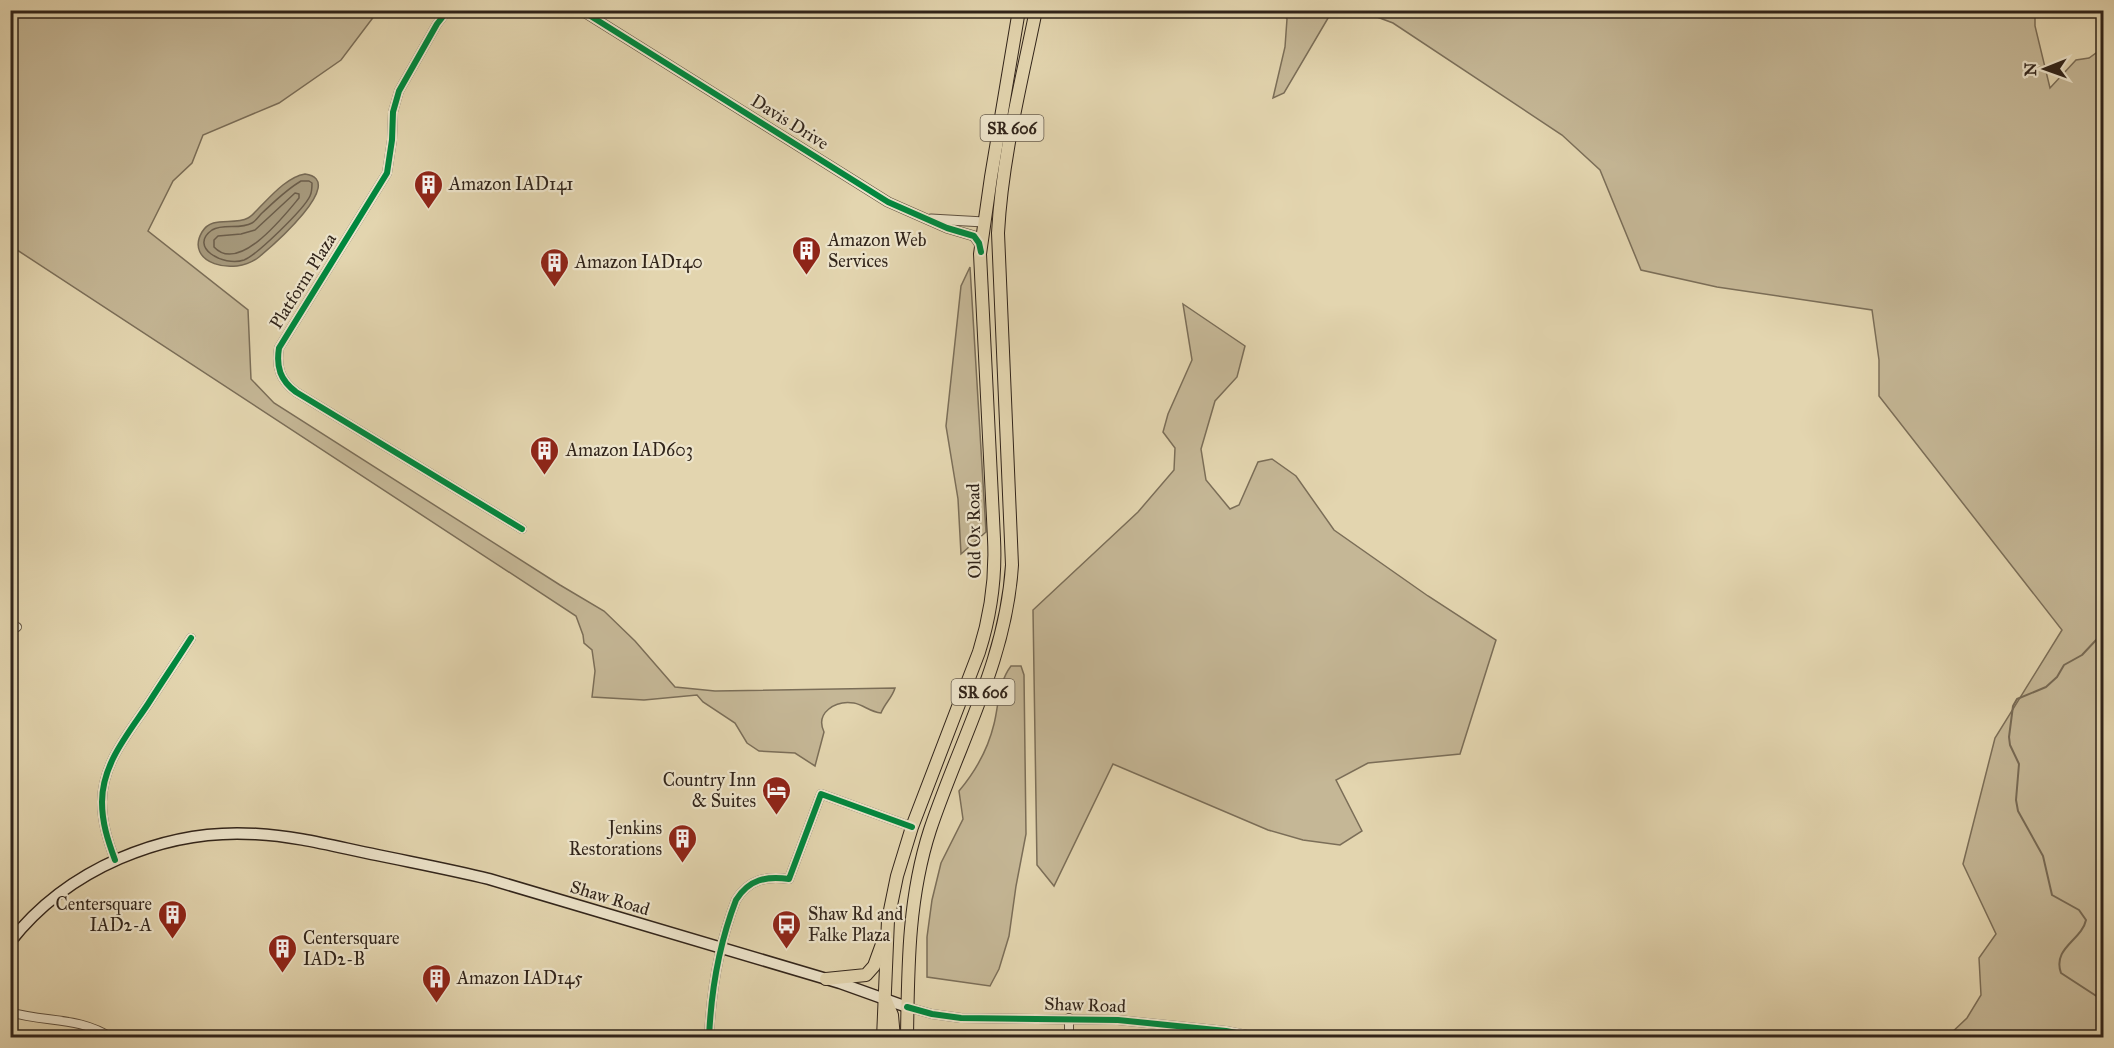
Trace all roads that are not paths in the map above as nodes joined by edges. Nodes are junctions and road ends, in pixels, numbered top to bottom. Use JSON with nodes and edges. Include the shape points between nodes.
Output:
{"nodes":[{"id":1,"x":448,"y":10,"type":"edge"},
{"id":2,"x":581,"y":10,"type":"edge"},
{"id":3,"x":1019,"y":10,"type":"edge"},
{"id":4,"x":1034,"y":11,"type":"edge"},
{"id":5,"x":925,"y":219,"type":"junction"},
{"id":6,"x":984,"y":222,"type":"junction"},
{"id":7,"x":998,"y":246,"type":"junction"},
{"id":8,"x":981,"y":252,"type":"junction"},
{"id":9,"x":522,"y":529,"type":"dead end"},
{"id":10,"x":191,"y":638,"type":"dead end"},
{"id":11,"x":912,"y":827,"type":"junction"},
{"id":12,"x":115,"y":860,"type":"junction"},
{"id":13,"x":888,"y":928,"type":"junction"},
{"id":14,"x":10,"y":942,"type":"edge"},
{"id":15,"x":722,"y":948,"type":"junction"},
{"id":16,"x":826,"y":979,"type":"junction"},
{"id":17,"x":884,"y":998,"type":"junction"},
{"id":18,"x":907,"y":1007,"type":"junction"},
{"id":19,"x":10,"y":1012,"type":"edge"},
{"id":20,"x":1069,"y":1018,"type":"junction"},
{"id":21,"x":112,"y":1038,"type":"edge"},
{"id":22,"x":709,"y":1038,"type":"edge"},
{"id":23,"x":883,"y":1038,"type":"edge"},
{"id":24,"x":894,"y":1038,"type":"edge"},
{"id":25,"x":907,"y":1038,"type":"edge"},
{"id":26,"x":1069,"y":1038,"type":"edge"},
{"id":27,"x":1262,"y":1038,"type":"edge"}],
"edges":[{"from":1,"to":9,"type":"street","name":"Platform Plaza","via":[[399,91],[387,173],[279,348],[279,372],[296,392]]},
{"from":2,"to":5,"type":"street","name":"Davis Drive","via":[[888,202]]},
{"from":3,"to":6,"type":"main road","name":"Old Ox Road","number":"SR 606"},
{"from":4,"to":7,"type":"main road","name":"Old Ox Road","number":"SR 606","via":[[1003,183]]},
{"from":5,"to":6,"type":"street","name":"Davis Drive"},
{"from":5,"to":8,"type":"street","name":"Davis Drive","via":[[974,236]]},
{"from":6,"to":7,"type":"main road","via":[[994,233]]},
{"from":6,"to":8,"type":"main road","name":"Old Ox Road","number":"SR 606"},
{"from":7,"to":18,"type":"main road","name":"Old Ox Road","number":"SR 606","via":[[1012,565],[1010,595],[988,680],[922,859],[909,934]]},
{"from":8,"to":11,"type":"main road","name":"Old Ox Road","number":"SR 606","via":[[994,584],[979,652]]},
{"from":10,"to":12,"type":"street","via":[[116,752],[106,777],[103,818]]},
{"from":11,"to":13,"type":"main road","name":"Old Ox Road","number":"SR 606","via":[[892,896]]},
{"from":11,"to":15,"type":"street","via":[[821,794],[789,879],[756,879],[742,890],[731,911]]},
{"from":12,"to":14,"type":"main road","name":"Shaw Road","via":[[55,898],[27,921]]},
{"from":12,"to":15,"type":"main road","name":"Shaw Road","via":[[159,844],[204,836],[256,834],[309,841],[489,879]]},
{"from":13,"to":16,"type":"main road","via":[[868,974]]},
{"from":13,"to":17,"type":"main road","name":"Old Ox Road","number":"SR 606"},
{"from":15,"to":16,"type":"main road","name":"Shaw Road"},
{"from":15,"to":22,"type":"street","via":[[711,1000]]},
{"from":16,"to":17,"type":"main road","name":"Shaw Road"},
{"from":17,"to":18,"type":"main road","name":"Shaw Road"},
{"from":17,"to":23,"type":"main road","name":"Old Ox Road","number":"SR 606"},
{"from":17,"to":24,"type":"main road","via":[[892,1015]]},
{"from":18,"to":20,"type":"street","name":"Shaw Road","via":[[961,1018]]},
{"from":18,"to":25,"type":"main road","name":"Old Ox Road","number":"SR 606"},
{"from":19,"to":21,"type":"street","via":[[68,1020]]},
{"from":20,"to":26,"type":"street"},
{"from":20,"to":27,"type":"street","name":"Shaw Road","via":[[1208,1029]]}]}
